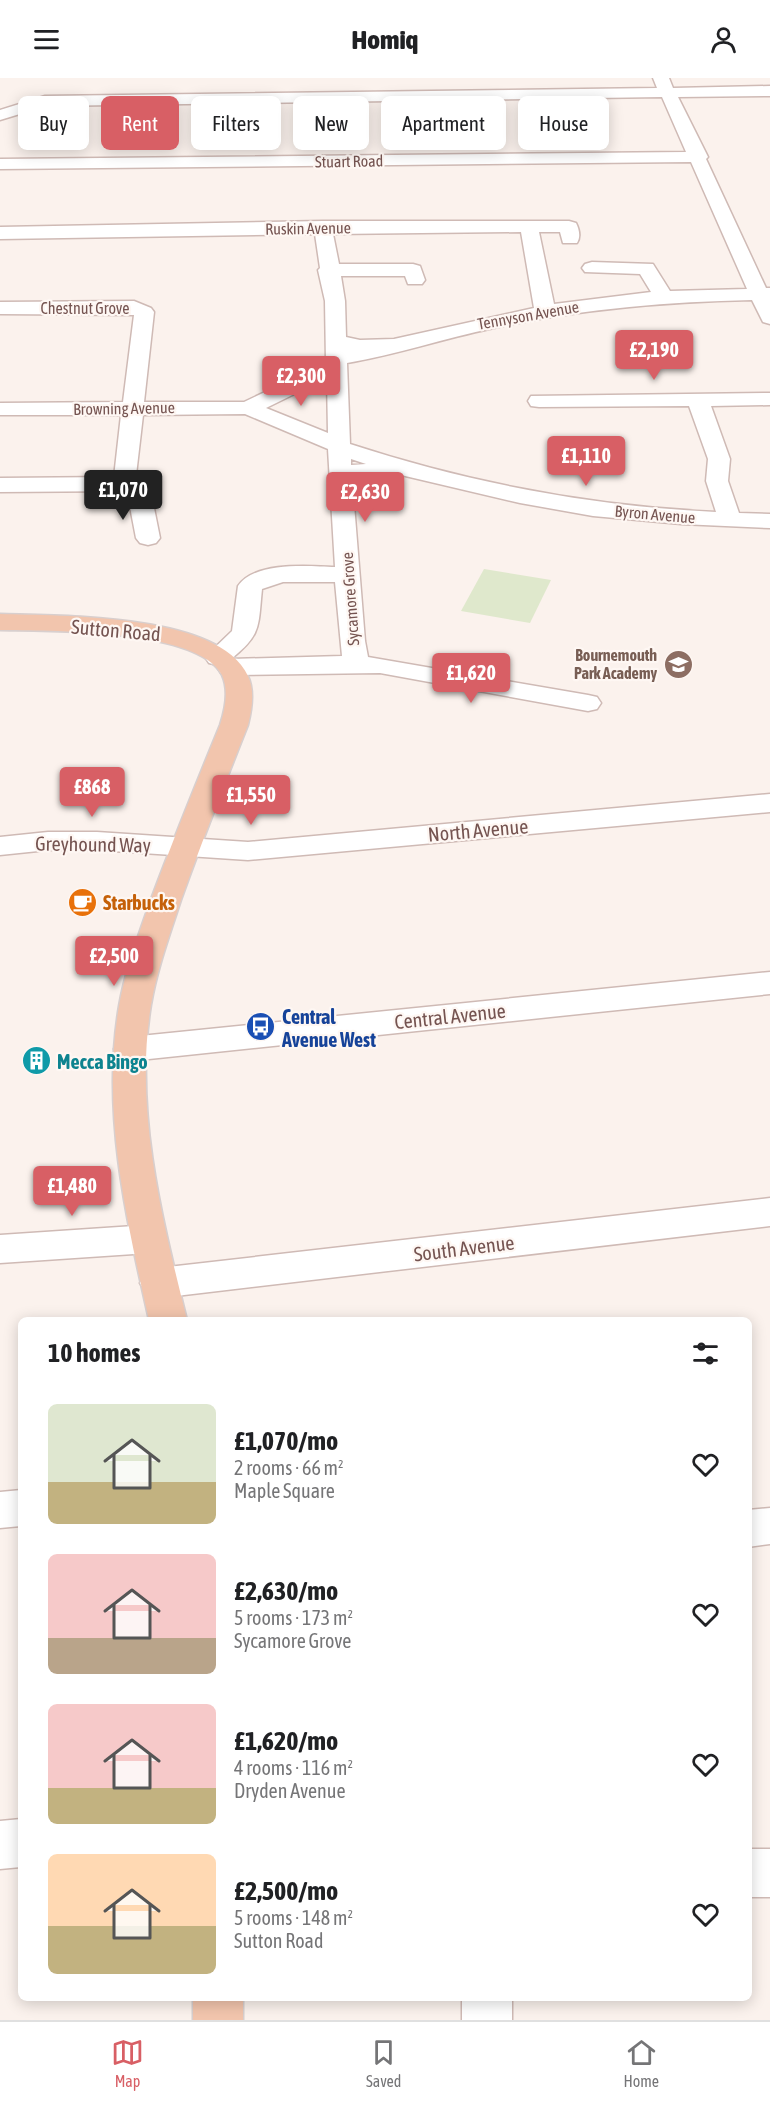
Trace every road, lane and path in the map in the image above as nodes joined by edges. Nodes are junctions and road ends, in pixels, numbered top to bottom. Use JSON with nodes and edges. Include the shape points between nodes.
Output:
{"nodes":[{"id":1,"x":664,"y":85,"type":"edge"},
{"id":2,"x":770,"y":91,"type":"edge"},
{"id":3,"x":0,"y":115,"type":"edge"},
{"id":4,"x":699,"y":157,"type":"junction"},
{"id":5,"x":0,"y":164,"type":"edge"},
{"id":6,"x":529,"y":226,"type":"junction"},
{"id":7,"x":323,"y":227,"type":"junction"},
{"id":8,"x":568,"y":227,"type":"dead end"},
{"id":9,"x":0,"y":233,"type":"edge"},
{"id":10,"x":592,"y":268,"type":"dead end"},
{"id":11,"x":328,"y":270,"type":"junction"},
{"id":12,"x":413,"y":271,"type":"dead end"},
{"id":13,"x":765,"y":294,"type":"edge"},
{"id":14,"x":664,"y":297,"type":"junction"},
{"id":15,"x":0,"y":308,"type":"edge"},
{"id":16,"x":546,"y":311,"type":"junction"},
{"id":17,"x":770,"y":318,"type":"edge"},
{"id":18,"x":336,"y":355,"type":"junction"},
{"id":19,"x":770,"y":399,"type":"edge"},
{"id":20,"x":698,"y":400,"type":"junction"},
{"id":21,"x":539,"y":401,"type":"dead end"},
{"id":22,"x":134,"y":407,"type":"junction"},
{"id":23,"x":248,"y":408,"type":"junction"},
{"id":24,"x":0,"y":409,"type":"edge"},
{"id":25,"x":340,"y":447,"type":"junction"},
{"id":26,"x":401,"y":468,"type":"junction"},
{"id":27,"x":340,"y":473,"type":"junction"},
{"id":28,"x":133,"y":484,"type":"junction"},
{"id":29,"x":0,"y":485,"type":"edge"},
{"id":30,"x":730,"y":520,"type":"junction"},
{"id":31,"x":770,"y":521,"type":"edge"},
{"id":32,"x":148,"y":538,"type":"dead end"},
{"id":33,"x":349,"y":575,"type":"junction"},
{"id":34,"x":0,"y":622,"type":"edge"},
{"id":35,"x":224,"y":662,"type":"junction"},
{"id":36,"x":357,"y":664,"type":"junction"},
{"id":37,"x":588,"y":702,"type":"dead end"},
{"id":38,"x":770,"y":803,"type":"edge"},
{"id":39,"x":0,"y":846,"type":"edge"},
{"id":40,"x":186,"y":848,"type":"junction"},
{"id":41,"x":770,"y":983,"type":"edge"},
{"id":42,"x":130,"y":1049,"type":"junction"},
{"id":43,"x":770,"y":1212,"type":"edge"},
{"id":44,"x":149,"y":1239,"type":"junction"},
{"id":45,"x":0,"y":1249,"type":"edge"},
{"id":46,"x":159,"y":1283,"type":"junction"},
{"id":47,"x":167,"y":1317,"type":"edge"},
{"id":48,"x":18,"y":1508,"type":"edge"},
{"id":49,"x":0,"y":1509,"type":"edge"},
{"id":50,"x":770,"y":1526,"type":"edge"},
{"id":51,"x":752,"y":1528,"type":"edge"},
{"id":52,"x":18,"y":1843,"type":"edge"},
{"id":53,"x":0,"y":1845,"type":"edge"},
{"id":54,"x":752,"y":1872,"type":"edge"},
{"id":55,"x":770,"y":1873,"type":"edge"},
{"id":56,"x":218,"y":2001,"type":"edge"},
{"id":57,"x":487,"y":2001,"type":"edge"},
{"id":58,"x":218,"y":2020,"type":"edge"},
{"id":59,"x":487,"y":2020,"type":"edge"}],
"edges":[{"from":1,"to":2,"type":"street"},
{"from":1,"to":3,"type":"street","via":[[45,101]]},
{"from":1,"to":4,"type":"street"},
{"from":4,"to":5,"type":"street","name":"Stuart Road"},
{"from":4,"to":13,"type":"street"},
{"from":6,"to":7,"type":"street","name":"Ruskin Avenue"},
{"from":6,"to":8,"type":"street","name":"Ruskin Avenue"},
{"from":6,"to":16,"type":"street"},
{"from":7,"to":9,"type":"street","name":"Ruskin Avenue"},
{"from":7,"to":11,"type":"street","name":"Sycamore Grove"},
{"from":10,"to":14,"type":"street","via":[[646,268]]},
{"from":11,"to":12,"type":"street"},
{"from":11,"to":18,"type":"street","name":"Sycamore Grove","via":[[335,301]]},
{"from":13,"to":14,"type":"street","name":"Tennyson Avenue"},
{"from":13,"to":17,"type":"street"},
{"from":14,"to":16,"type":"street","name":"Tennyson Avenue"},
{"from":15,"to":22,"type":"street","name":"Chestnut Grove","via":[[141,309],[144,312]]},
{"from":16,"to":18,"type":"street","name":"Tennyson Avenue","via":[[472,325],[369,353]]},
{"from":18,"to":23,"type":"street","name":"Browning Avenue"},
{"from":18,"to":25,"type":"street","name":"Sycamore Grove"},
{"from":19,"to":20,"type":"street"},
{"from":20,"to":21,"type":"street"},
{"from":20,"to":30,"type":"street","via":[[719,459],[717,481]]},
{"from":22,"to":23,"type":"street","name":"Browning Avenue"},
{"from":22,"to":24,"type":"street","name":"Browning Avenue"},
{"from":22,"to":28,"type":"street","via":[[125,476]]},
{"from":23,"to":25,"type":"street","name":"Browning Avenue"},
{"from":25,"to":26,"type":"street","name":"Byron Avenue"},
{"from":25,"to":27,"type":"street","name":"Sycamore Grove"},
{"from":26,"to":27,"type":"street","name":"Byron Avenue"},
{"from":26,"to":30,"type":"street","name":"Byron Avenue","via":[[508,494],[591,508]]},
{"from":27,"to":33,"type":"street","name":"Sycamore Grove"},
{"from":28,"to":29,"type":"street"},
{"from":28,"to":32,"type":"street","via":[[138,488]]},
{"from":30,"to":31,"type":"street","name":"Byron Avenue"},
{"from":33,"to":35,"type":"street","via":[[257,579],[250,586],[245,631]]},
{"from":33,"to":36,"type":"street","name":"Sycamore Grove"},
{"from":34,"to":35,"type":"main road","name":"Sutton Road","via":[[165,633],[200,646]]},
{"from":35,"to":36,"type":"street","name":"Sycamore Grove"},
{"from":35,"to":40,"type":"main road","via":[[237,681],[238,709]]},
{"from":36,"to":37,"type":"street"},
{"from":38,"to":40,"type":"street","name":"North Avenue","via":[[248,850]]},
{"from":39,"to":40,"type":"street","name":"Greyhound Way","via":[[57,841]]},
{"from":40,"to":42,"type":"main road","via":[[142,977]]},
{"from":41,"to":42,"type":"street","name":"Central Avenue"},
{"from":42,"to":44,"type":"main road","via":[[134,1142]]},
{"from":43,"to":46,"type":"street","name":"South Avenue"},
{"from":44,"to":45,"type":"street"},
{"from":44,"to":46,"type":"main road"},
{"from":46,"to":47,"type":"main road"},
{"from":48,"to":49,"type":"street"},
{"from":50,"to":51,"type":"street"},
{"from":52,"to":53,"type":"street"},
{"from":54,"to":55,"type":"street"},
{"from":56,"to":58,"type":"main road"},
{"from":57,"to":59,"type":"street"}]}
